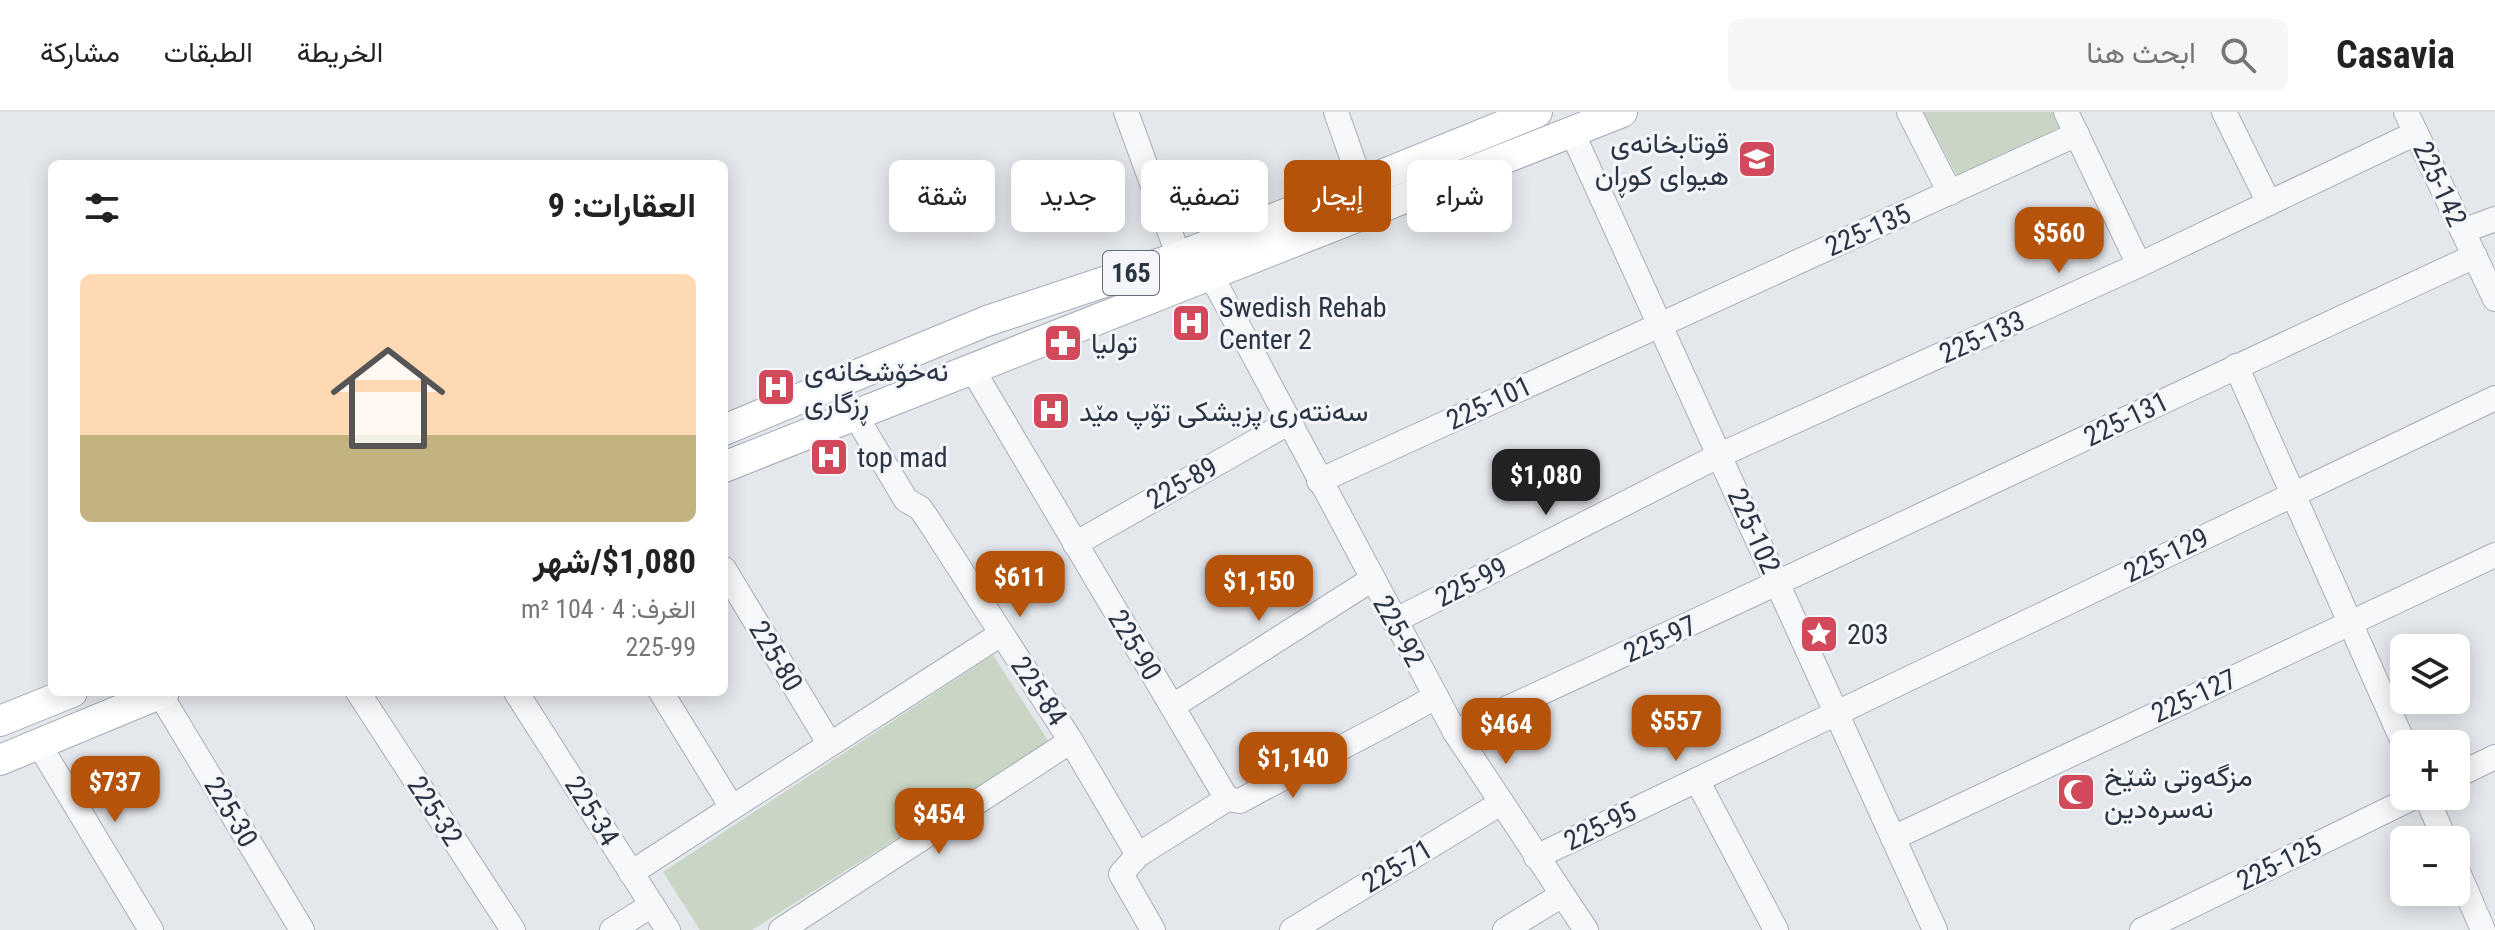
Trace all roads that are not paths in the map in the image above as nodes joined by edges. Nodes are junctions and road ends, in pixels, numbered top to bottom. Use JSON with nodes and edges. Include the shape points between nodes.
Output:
{"nodes":[{"id":1,"x":1126,"y":112,"type":"edge"},
{"id":2,"x":1336,"y":112,"type":"edge"},
{"id":3,"x":1537,"y":112,"type":"edge"},
{"id":4,"x":1622,"y":112,"type":"edge"},
{"id":5,"x":1909,"y":112,"type":"edge"},
{"id":6,"x":2224,"y":112,"type":"edge"},
{"id":7,"x":2411,"y":122,"type":"edge"},
{"id":8,"x":2071,"y":123,"type":"edge"},
{"id":9,"x":1572,"y":132,"type":"junction"},
{"id":10,"x":1353,"y":160,"type":"edge"},
{"id":11,"x":1391,"y":171,"type":"edge"},
{"id":12,"x":1950,"y":193,"type":"junction"},
{"id":13,"x":2269,"y":203,"type":"junction"},
{"id":14,"x":1284,"y":214,"type":"edge"},
{"id":15,"x":2495,"y":219,"type":"edge"},
{"id":16,"x":2463,"y":231,"type":"junction"},
{"id":17,"x":2475,"y":256,"type":"junction"},
{"id":18,"x":1179,"y":257,"type":"junction"},
{"id":19,"x":2139,"y":265,"type":"junction"},
{"id":20,"x":1212,"y":277,"type":"junction"},
{"id":21,"x":2495,"y":299,"type":"edge"},
{"id":22,"x":1659,"y":324,"type":"junction"},
{"id":23,"x":2236,"y":366,"type":"junction"},
{"id":24,"x":971,"y":367,"type":"junction"},
{"id":25,"x":2495,"y":398,"type":"edge"},
{"id":26,"x":854,"y":413,"type":"junction"},
{"id":27,"x":1288,"y":423,"type":"junction"},
{"id":28,"x":728,"y":428,"type":"edge"},
{"id":29,"x":1720,"y":455,"type":"junction"},
{"id":30,"x":728,"y":465,"type":"edge"},
{"id":31,"x":1319,"y":481,"type":"junction"},
{"id":32,"x":2293,"y":494,"type":"junction"},
{"id":33,"x":1075,"y":544,"type":"junction"},
{"id":34,"x":2495,"y":555,"type":"edge"},
{"id":35,"x":728,"y":576,"type":"edge"},
{"id":36,"x":1371,"y":580,"type":"junction"},
{"id":37,"x":1778,"y":585,"type":"junction"},
{"id":38,"x":1394,"y":621,"type":"junction"},
{"id":39,"x":2351,"y":621,"type":"junction"},
{"id":40,"x":1001,"y":634,"type":"junction"},
{"id":41,"x":61,"y":696,"type":"edge"},
{"id":42,"x":155,"y":696,"type":"edge"},
{"id":43,"x":164,"y":696,"type":"edge"},
{"id":44,"x":361,"y":696,"type":"edge"},
{"id":45,"x":519,"y":696,"type":"edge"},
{"id":46,"x":663,"y":696,"type":"edge"},
{"id":47,"x":1435,"y":697,"type":"junction"},
{"id":48,"x":1173,"y":706,"type":"junction"},
{"id":49,"x":1836,"y":713,"type":"junction"},
{"id":50,"x":3,"y":718,"type":"edge"},
{"id":51,"x":2398,"y":730,"type":"edge"},
{"id":52,"x":1455,"y":732,"type":"junction"},
{"id":53,"x":1071,"y":741,"type":"junction"},
{"id":54,"x":38,"y":743,"type":"junction"},
{"id":55,"x":829,"y":743,"type":"junction"},
{"id":56,"x":2495,"y":757,"type":"edge"},
{"id":57,"x":0,"y":760,"type":"edge"},
{"id":58,"x":2470,"y":769,"type":"edge"},
{"id":59,"x":1697,"y":780,"type":"junction"},
{"id":60,"x":1227,"y":799,"type":"junction"},
{"id":61,"x":1501,"y":803,"type":"junction"},
{"id":62,"x":731,"y":806,"type":"junction"},
{"id":63,"x":2390,"y":809,"type":"edge"},
{"id":64,"x":1893,"y":838,"type":"junction"},
{"id":65,"x":1536,"y":857,"type":"junction"},
{"id":66,"x":1132,"y":862,"type":"junction"},
{"id":67,"x":631,"y":873,"type":"junction"},
{"id":68,"x":1562,"y":895,"type":"junction"},
{"id":69,"x":2470,"y":900,"type":"edge"},
{"id":70,"x":652,"y":905,"type":"junction"},
{"id":71,"x":1296,"y":929,"type":"edge"},
{"id":72,"x":151,"y":930,"type":"edge"},
{"id":73,"x":302,"y":930,"type":"edge"},
{"id":74,"x":513,"y":930,"type":"edge"},
{"id":75,"x":612,"y":930,"type":"edge"},
{"id":76,"x":668,"y":930,"type":"edge"},
{"id":77,"x":781,"y":930,"type":"edge"},
{"id":78,"x":1153,"y":930,"type":"edge"},
{"id":79,"x":1505,"y":930,"type":"edge"},
{"id":80,"x":1586,"y":930,"type":"edge"},
{"id":81,"x":1776,"y":930,"type":"edge"},
{"id":82,"x":1935,"y":930,"type":"edge"},
{"id":83,"x":2142,"y":930,"type":"edge"},
{"id":84,"x":2483,"y":930,"type":"edge"}],
"edges":[{"from":1,"to":18,"type":"street"},
{"from":2,"to":10,"type":"street"},
{"from":3,"to":11,"type":"main road","number":"165"},
{"from":4,"to":9,"type":"main road","number":"165"},
{"from":5,"to":12,"type":"street"},
{"from":6,"to":13,"type":"street"},
{"from":7,"to":13,"type":"street","name":"225-133"},
{"from":7,"to":16,"type":"street","name":"225-142"},
{"from":8,"to":12,"type":"street","name":"225-135"},
{"from":8,"to":19,"type":"street"},
{"from":9,"to":20,"type":"main road","number":"165"},
{"from":9,"to":22,"type":"street","name":"225-102"},
{"from":12,"to":22,"type":"street","name":"225-135"},
{"from":13,"to":19,"type":"street","name":"225-133"},
{"from":14,"to":18,"type":"main road","number":"165"},
{"from":15,"to":16,"type":"street"},
{"from":16,"to":17,"type":"street","name":"225-142"},
{"from":17,"to":21,"type":"street","name":"225-142"},
{"from":17,"to":23,"type":"street","name":"225-131"},
{"from":18,"to":28,"type":"main road","number":"165","via":[[987,321]]},
{"from":19,"to":29,"type":"street","name":"225-133"},
{"from":20,"to":24,"type":"main road","number":"165"},
{"from":20,"to":27,"type":"street","name":"225-92"},
{"from":22,"to":29,"type":"street","name":"225-102"},
{"from":22,"to":31,"type":"street","name":"225-101"},
{"from":23,"to":32,"type":"street"},
{"from":23,"to":37,"type":"street","name":"225-131"},
{"from":24,"to":26,"type":"main road","number":"165"},
{"from":24,"to":33,"type":"street","name":"225-90"},
{"from":25,"to":32,"type":"street","name":"225-129"},
{"from":26,"to":30,"type":"main road","number":"165"},
{"from":26,"to":40,"type":"street","name":"225-84","via":[[906,500],[925,514]]},
{"from":27,"to":31,"type":"street","name":"225-92"},
{"from":27,"to":33,"type":"street","name":"225-89"},
{"from":29,"to":37,"type":"street","name":"225-102"},
{"from":29,"to":38,"type":"street","name":"225-99"},
{"from":31,"to":36,"type":"street","name":"225-92"},
{"from":32,"to":39,"type":"street"},
{"from":32,"to":49,"type":"street","name":"225-129"},
{"from":33,"to":48,"type":"street","name":"225-90"},
{"from":34,"to":39,"type":"street","name":"225-127"},
{"from":35,"to":55,"type":"street","name":"225-80"},
{"from":36,"to":38,"type":"street","name":"225-92"},
{"from":36,"to":48,"type":"street"},
{"from":37,"to":49,"type":"street","name":"225-102"},
{"from":37,"to":52,"type":"street","name":"225-97"},
{"from":38,"to":47,"type":"street","name":"225-92"},
{"from":39,"to":51,"type":"street"},
{"from":39,"to":64,"type":"street","name":"225-127"},
{"from":40,"to":53,"type":"street","name":"225-84"},
{"from":40,"to":55,"type":"street"},
{"from":41,"to":50,"type":"main road"},
{"from":42,"to":54,"type":"main road"},
{"from":43,"to":73,"type":"street","name":"225-30"},
{"from":44,"to":74,"type":"street","name":"225-32"},
{"from":45,"to":67,"type":"street","name":"225-34"},
{"from":46,"to":62,"type":"street"},
{"from":47,"to":52,"type":"street","name":"225-92"},
{"from":47,"to":60,"type":"street","via":[[1240,801]]},
{"from":48,"to":60,"type":"street","name":"225-90"},
{"from":49,"to":59,"type":"street","name":"225-95"},
{"from":49,"to":64,"type":"street","name":"225-102"},
{"from":52,"to":61,"type":"street","name":"225-92"},
{"from":53,"to":66,"type":"street","name":"225-84"},
{"from":53,"to":77,"type":"street"},
{"from":54,"to":57,"type":"main road"},
{"from":54,"to":72,"type":"street"},
{"from":55,"to":62,"type":"street"},
{"from":56,"to":58,"type":"street"},
{"from":59,"to":65,"type":"street","name":"225-95"},
{"from":59,"to":81,"type":"street"},
{"from":60,"to":66,"type":"street"},
{"from":61,"to":65,"type":"street","name":"225-92"},
{"from":61,"to":71,"type":"street","name":"225-71"},
{"from":62,"to":67,"type":"street"},
{"from":63,"to":83,"type":"street","name":"225-125"},
{"from":64,"to":82,"type":"street","name":"225-102"},
{"from":65,"to":68,"type":"street","name":"225-92"},
{"from":66,"to":78,"type":"street","name":"225-84","via":[[1121,874]]},
{"from":67,"to":70,"type":"street","name":"225-34"},
{"from":68,"to":79,"type":"street"},
{"from":68,"to":80,"type":"street","name":"225-92"},
{"from":69,"to":84,"type":"street"},
{"from":70,"to":75,"type":"street"},
{"from":70,"to":76,"type":"street","name":"225-34"}]}
